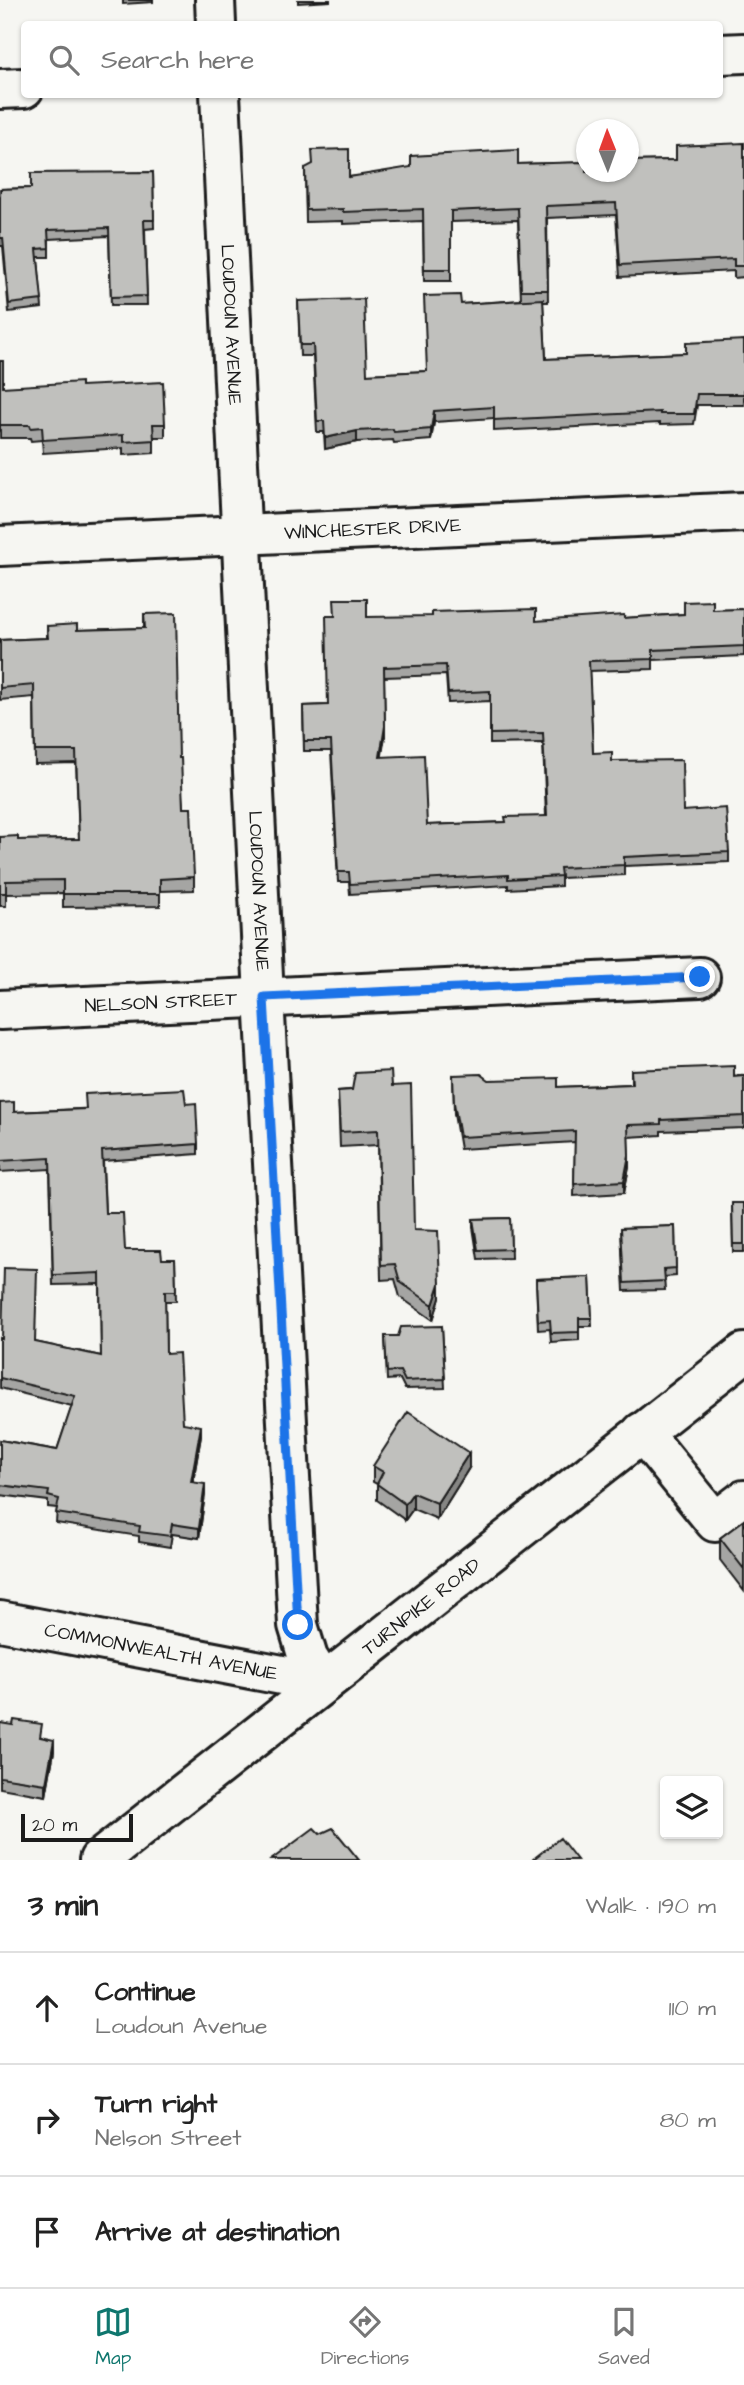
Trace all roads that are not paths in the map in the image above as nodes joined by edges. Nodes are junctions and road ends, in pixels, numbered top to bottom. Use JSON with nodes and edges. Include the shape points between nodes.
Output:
{"nodes":[{"id":1,"x":215,"y":0,"type":"edge"},
{"id":2,"x":216,"y":21,"type":"edge"},
{"id":3,"x":744,"y":53,"type":"edge"},
{"id":4,"x":723,"y":54,"type":"edge"},
{"id":5,"x":21,"y":88,"type":"edge"},
{"id":6,"x":0,"y":89,"type":"edge"},
{"id":7,"x":220,"y":98,"type":"edge"},
{"id":8,"x":744,"y":512,"type":"edge"},
{"id":9,"x":242,"y":535,"type":"junction"},
{"id":10,"x":0,"y":546,"type":"edge"},
{"id":11,"x":700,"y":977,"type":"dead end"},
{"id":12,"x":264,"y":997,"type":"junction"},
{"id":13,"x":0,"y":1010,"type":"edge"},
{"id":14,"x":740,"y":1364,"type":"edge"},
{"id":15,"x":642,"y":1432,"type":"junction"},
{"id":16,"x":744,"y":1500,"type":"edge"},
{"id":17,"x":0,"y":1621,"type":"edge"},
{"id":18,"x":324,"y":1683,"type":"junction"},
{"id":19,"x":99,"y":1860,"type":"edge"}],
"edges":[{"from":1,"to":2,"type":"street"},
{"from":3,"to":4,"type":"street"},
{"from":5,"to":6,"type":"street"},
{"from":7,"to":9,"type":"street","name":"LOUDOUN AVENUE"},
{"from":8,"to":9,"type":"street","name":"WINCHESTER DRIVE"},
{"from":9,"to":10,"type":"street","name":"WINCHESTER DRIVE"},
{"from":9,"to":12,"type":"street","name":"LOUDOUN AVENUE"},
{"from":11,"to":12,"type":"street","name":"NELSON STREET"},
{"from":12,"to":13,"type":"street","name":"NELSON STREET"},
{"from":12,"to":18,"type":"street","name":"LOUDOUN AVENUE","via":[[298,1625],[308,1658]]},
{"from":14,"to":15,"type":"street","name":"TURNPIKE ROAD"},
{"from":15,"to":16,"type":"street","via":[[715,1521]]},
{"from":15,"to":18,"type":"street","name":"TURNPIKE ROAD"},
{"from":17,"to":18,"type":"street","name":"COMMONWEALTH AVENUE"},
{"from":18,"to":19,"type":"street","name":"TURNPIKE ROAD"}]}
